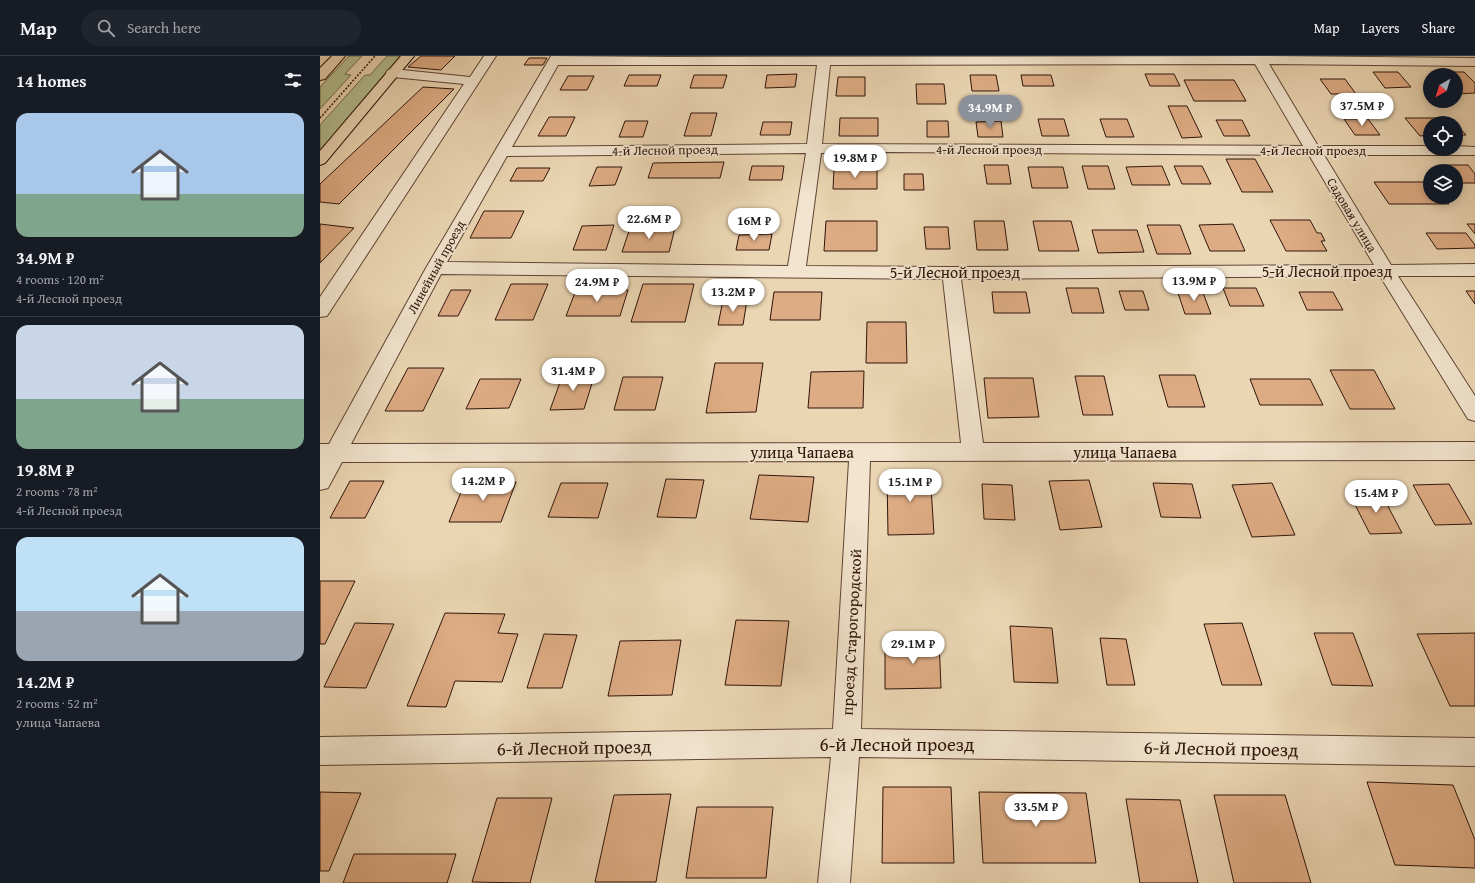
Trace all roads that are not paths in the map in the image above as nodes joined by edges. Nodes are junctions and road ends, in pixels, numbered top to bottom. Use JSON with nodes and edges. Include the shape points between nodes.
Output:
{"nodes":[{"id":1,"x":339,"y":56,"type":"edge"},
{"id":2,"x":408,"y":56,"type":"edge"},
{"id":3,"x":490,"y":56,"type":"edge"},
{"id":4,"x":556,"y":58,"type":"edge"},
{"id":5,"x":1258,"y":58,"type":"edge"},
{"id":6,"x":823,"y":59,"type":"edge"},
{"id":7,"x":1475,"y":62,"type":"edge"},
{"id":8,"x":394,"y":73,"type":"junction"},
{"id":9,"x":320,"y":76,"type":"edge"},
{"id":10,"x":473,"y":81,"type":"junction"},
{"id":11,"x":814,"y":149,"type":"junction"},
{"id":12,"x":1313,"y":150,"type":"junction"},
{"id":13,"x":1475,"y":151,"type":"edge"},
{"id":14,"x":503,"y":152,"type":"junction"},
{"id":15,"x":320,"y":160,"type":"edge"},
{"id":16,"x":435,"y":268,"type":"junction"},
{"id":17,"x":1475,"y":270,"type":"edge"},
{"id":18,"x":796,"y":271,"type":"junction"},
{"id":19,"x":1386,"y":271,"type":"junction"},
{"id":20,"x":951,"y":273,"type":"junction"},
{"id":21,"x":320,"y":311,"type":"edge"},
{"id":22,"x":1475,"y":413,"type":"edge"},
{"id":23,"x":1475,"y":451,"type":"edge"},
{"id":24,"x":860,"y":452,"type":"junction"},
{"id":25,"x":973,"y":452,"type":"junction"},
{"id":26,"x":328,"y":453,"type":"edge"},
{"id":27,"x":320,"y":481,"type":"edge"},
{"id":28,"x":846,"y":743,"type":"junction"},
{"id":29,"x":320,"y":751,"type":"edge"},
{"id":30,"x":1475,"y":752,"type":"edge"},
{"id":31,"x":834,"y":883,"type":"edge"}],
"edges":[{"from":1,"to":9,"type":"main road"},
{"from":2,"to":8,"type":"main road"},
{"from":3,"to":10,"type":"street"},
{"from":4,"to":6,"type":"street"},
{"from":4,"to":14,"type":"street","name":"Линейный проезд"},
{"from":5,"to":6,"type":"street"},
{"from":5,"to":7,"type":"street"},
{"from":5,"to":12,"type":"street","name":"Садовая улица"},
{"from":6,"to":11,"type":"street"},
{"from":8,"to":10,"type":"street"},
{"from":8,"to":15,"type":"main road"},
{"from":10,"to":21,"type":"street"},
{"from":11,"to":12,"type":"street","name":"4-й Лесной проезд"},
{"from":11,"to":14,"type":"street","name":"4-й Лесной проезд"},
{"from":11,"to":18,"type":"street"},
{"from":12,"to":13,"type":"street","name":"4-й Лесной проезд"},
{"from":12,"to":19,"type":"street","name":"Садовая улица"},
{"from":14,"to":16,"type":"street","name":"Линейный проезд"},
{"from":16,"to":18,"type":"street","name":"5-й Лесной проезд"},
{"from":16,"to":26,"type":"street","name":"Линейный проезд"},
{"from":17,"to":19,"type":"street","name":"5-й Лесной проезд"},
{"from":18,"to":20,"type":"street","name":"5-й Лесной проезд"},
{"from":19,"to":20,"type":"street","name":"5-й Лесной проезд"},
{"from":19,"to":22,"type":"street","name":"Садовая улица"},
{"from":20,"to":25,"type":"street"},
{"from":23,"to":25,"type":"street","name":"улица Чапаева"},
{"from":24,"to":25,"type":"street","name":"улица Чапаева"},
{"from":24,"to":26,"type":"street","name":"улица Чапаева"},
{"from":24,"to":28,"type":"street","name":"проезд Старогородской"},
{"from":26,"to":27,"type":"street","name":"Линейный проезд"},
{"from":28,"to":29,"type":"street","name":"6-й Лесной проезд"},
{"from":28,"to":30,"type":"street","name":"6-й Лесной проезд"},
{"from":28,"to":31,"type":"street","name":"проезд Старогородской"}]}
